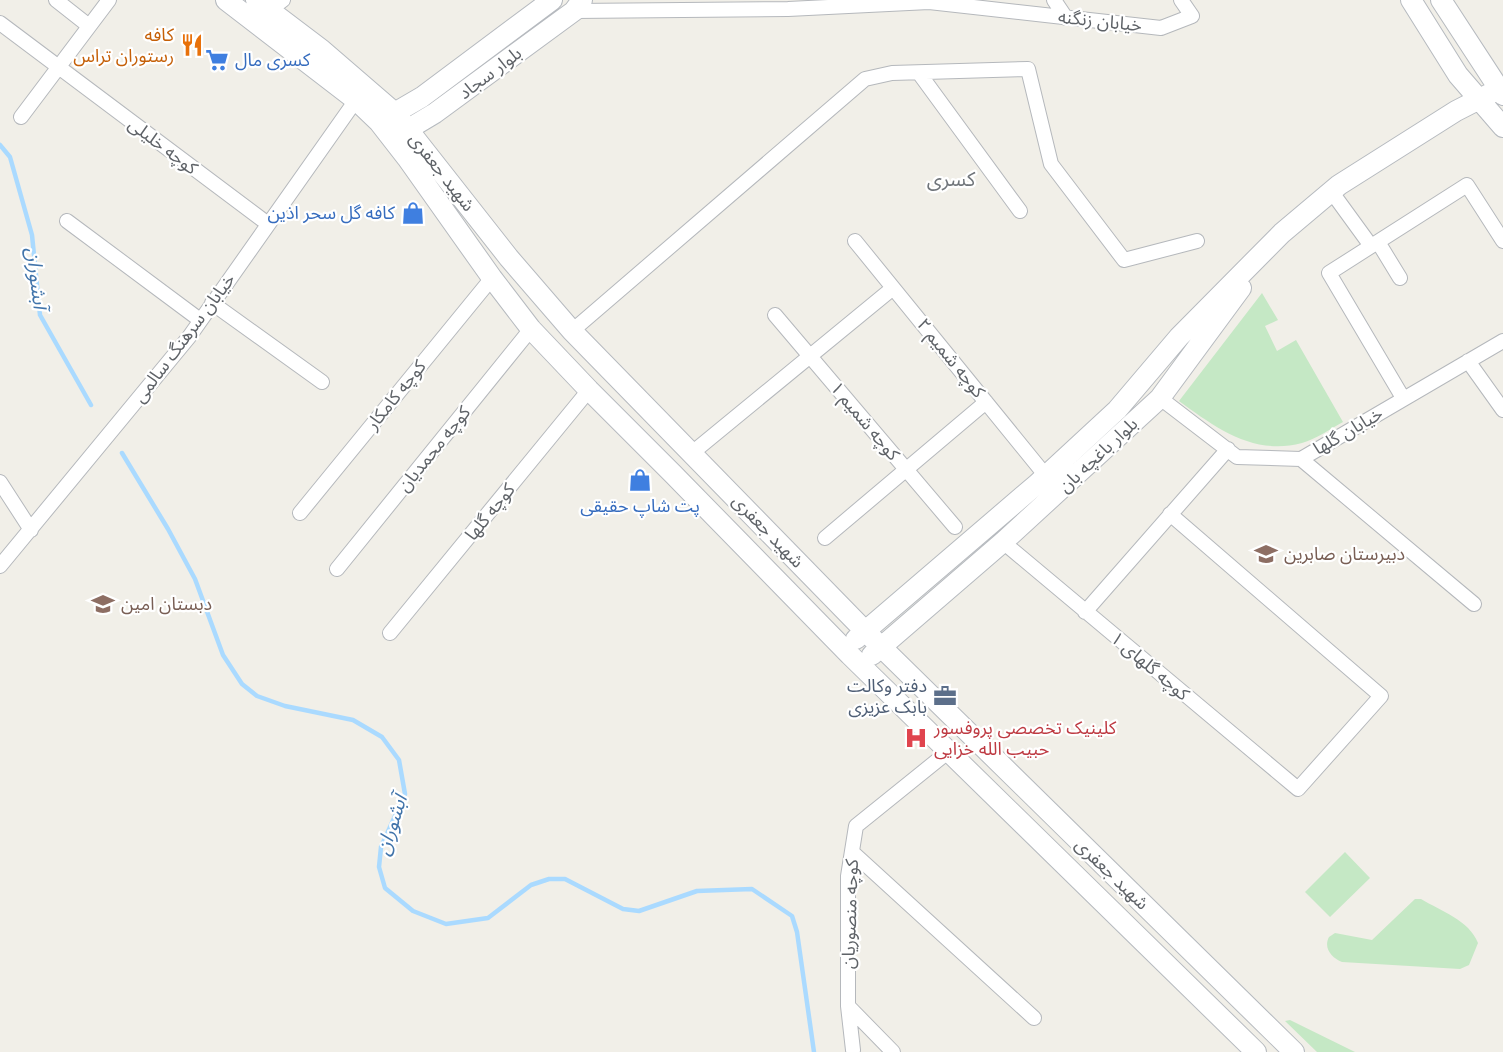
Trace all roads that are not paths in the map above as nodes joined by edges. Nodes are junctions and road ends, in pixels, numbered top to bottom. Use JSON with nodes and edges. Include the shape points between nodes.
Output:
{"nodes":[{"id":1,"x":56,"y":0,"type":"edge"},
{"id":2,"x":109,"y":0,"type":"edge"},
{"id":3,"x":226,"y":0,"type":"edge"},
{"id":4,"x":552,"y":0,"type":"edge"},
{"id":5,"x":1054,"y":0,"type":"edge"},
{"id":6,"x":1181,"y":0,"type":"edge"},
{"id":7,"x":1411,"y":0,"type":"edge"},
{"id":8,"x":1441,"y":0,"type":"edge"},
{"id":9,"x":920,"y":1,"type":"edge"},
{"id":10,"x":270,"y":3,"type":"edge"},
{"id":11,"x":574,"y":4,"type":"edge"},
{"id":12,"x":785,"y":5,"type":"edge"},
{"id":13,"x":1066,"y":18,"type":"junction"},
{"id":14,"x":0,"y":23,"type":"edge"},
{"id":15,"x":89,"y":26,"type":"junction"},
{"id":16,"x":58,"y":68,"type":"junction"},
{"id":17,"x":919,"y":73,"type":"junction"},
{"id":18,"x":1502,"y":90,"type":"edge"},
{"id":19,"x":361,"y":93,"type":"junction"},
{"id":20,"x":1479,"y":99,"type":"junction"},
{"id":21,"x":21,"y":117,"type":"dead end"},
{"id":22,"x":387,"y":118,"type":"junction"},
{"id":23,"x":1503,"y":127,"type":"edge"},
{"id":24,"x":401,"y":134,"type":"junction"},
{"id":25,"x":1331,"y":191,"type":"junction"},
{"id":26,"x":1020,"y":211,"type":"dead end"},
{"id":27,"x":67,"y":221,"type":"dead end"},
{"id":28,"x":268,"y":224,"type":"junction"},
{"id":29,"x":1282,"y":233,"type":"junction"},
{"id":30,"x":855,"y":241,"type":"dead end"},
{"id":31,"x":1197,"y":241,"type":"dead end"},
{"id":32,"x":1503,"y":241,"type":"edge"},
{"id":33,"x":1374,"y":244,"type":"junction"},
{"id":34,"x":492,"y":278,"type":"junction"},
{"id":35,"x":1400,"y":278,"type":"dead end"},
{"id":36,"x":893,"y":288,"type":"junction"},
{"id":37,"x":212,"y":303,"type":"junction"},
{"id":38,"x":775,"y":315,"type":"dead end"},
{"id":39,"x":200,"y":320,"type":"junction"},
{"id":40,"x":531,"y":328,"type":"junction"},
{"id":41,"x":572,"y":332,"type":"junction"},
{"id":42,"x":1503,"y":340,"type":"edge"},
{"id":43,"x":810,"y":357,"type":"junction"},
{"id":44,"x":1468,"y":361,"type":"junction"},
{"id":45,"x":322,"y":382,"type":"dead end"},
{"id":46,"x":589,"y":390,"type":"junction"},
{"id":47,"x":1160,"y":398,"type":"junction"},
{"id":48,"x":1403,"y":398,"type":"junction"},
{"id":49,"x":986,"y":402,"type":"junction"},
{"id":50,"x":1503,"y":410,"type":"edge"},
{"id":51,"x":1228,"y":449,"type":"junction"},
{"id":52,"x":692,"y":453,"type":"junction"},
{"id":53,"x":1301,"y":459,"type":"junction"},
{"id":54,"x":906,"y":469,"type":"junction"},
{"id":55,"x":1046,"y":476,"type":"junction"},
{"id":56,"x":0,"y":482,"type":"edge"},
{"id":57,"x":300,"y":513,"type":"dead end"},
{"id":58,"x":1170,"y":514,"type":"junction"},
{"id":59,"x":956,"y":527,"type":"dead end"},
{"id":60,"x":31,"y":530,"type":"junction"},
{"id":61,"x":825,"y":538,"type":"dead end"},
{"id":62,"x":1003,"y":543,"type":"junction"},
{"id":63,"x":0,"y":566,"type":"edge"},
{"id":64,"x":337,"y":569,"type":"dead end"},
{"id":65,"x":1474,"y":604,"type":"dead end"},
{"id":66,"x":1085,"y":612,"type":"junction"},
{"id":67,"x":882,"y":616,"type":"junction"},
{"id":68,"x":865,"y":631,"type":"junction"},
{"id":69,"x":390,"y":633,"type":"dead end"},
{"id":70,"x":888,"y":640,"type":"junction"},
{"id":71,"x":844,"y":650,"type":"junction"},
{"id":72,"x":861,"y":665,"type":"junction"},
{"id":73,"x":949,"y":751,"type":"junction"},
{"id":74,"x":852,"y":852,"type":"junction"},
{"id":75,"x":848,"y":1006,"type":"junction"},
{"id":76,"x":1034,"y":1018,"type":"dead end"},
{"id":77,"x":853,"y":1050,"type":"dead end"},
{"id":78,"x":893,"y":1052,"type":"edge"},
{"id":79,"x":1256,"y":1052,"type":"edge"},
{"id":80,"x":1294,"y":1052,"type":"edge"}],
"edges":[{"from":1,"to":15,"type":"street"},
{"from":2,"to":15,"type":"street"},
{"from":3,"to":19,"type":"main road","name":"شهید جعفری"},
{"from":4,"to":22,"type":"main road","name":"بلوار سجاد","via":[[422,97]]},
{"from":5,"to":13,"type":"street"},
{"from":6,"to":13,"type":"street","name":"خیابان زنگنه","via":[[1192,16],[1161,28]]},
{"from":7,"to":20,"type":"main road","via":[[1458,75]]},
{"from":8,"to":18,"type":"main road"},
{"from":9,"to":12,"type":"street","name":"خیابان زنگنه"},
{"from":9,"to":13,"type":"street","name":"خیابان زنگنه"},
{"from":10,"to":19,"type":"main road","name":"شهید جعفری"},
{"from":11,"to":12,"type":"street","name":"خیابان زنگنه"},
{"from":11,"to":24,"type":"main road","name":"بلوار سجاد","via":[[435,113]]},
{"from":14,"to":16,"type":"street","name":"کوچه خلیلی"},
{"from":15,"to":16,"type":"street"},
{"from":16,"to":21,"type":"street"},
{"from":16,"to":28,"type":"street","name":"کوچه خلیلی"},
{"from":17,"to":26,"type":"street"},
{"from":17,"to":31,"type":"street","via":[[1028,69],[1051,164],[1124,260]]},
{"from":17,"to":41,"type":"street","via":[[865,79]]},
{"from":18,"to":20,"type":"main road","name":"بلوار باغچه بان"},
{"from":19,"to":22,"type":"main road","name":"شهید جعفری"},
{"from":19,"to":28,"type":"street","name":"خیابان سرهنگ سالمی"},
{"from":20,"to":23,"type":"main road"},
{"from":20,"to":25,"type":"main road","name":"بلوار باغچه بان"},
{"from":22,"to":24,"type":"main road","name":"شهید جعفری"},
{"from":24,"to":34,"type":"main road","name":"شهید جعفری"},
{"from":24,"to":41,"type":"main road","name":"شهید جعفری"},
{"from":25,"to":29,"type":"main road","name":"بلوار باغچه بان"},
{"from":25,"to":33,"type":"street"},
{"from":27,"to":39,"type":"street"},
{"from":28,"to":37,"type":"street","name":"خیابان سرهنگ سالمی"},
{"from":29,"to":47,"type":"main road","name":"بلوار باغچه بان"},
{"from":29,"to":55,"type":"main road","name":"بلوار باغچه بان","via":[[1179,337],[1117,410]]},
{"from":30,"to":36,"type":"street","name":"کوچه شمیم ۲"},
{"from":32,"to":33,"type":"street","via":[[1467,185]]},
{"from":33,"to":35,"type":"street"},
{"from":33,"to":48,"type":"street","via":[[1329,273]]},
{"from":34,"to":40,"type":"main road","name":"شهید جعفری"},
{"from":34,"to":57,"type":"street","name":"کوچه کامکار"},
{"from":36,"to":43,"type":"street"},
{"from":36,"to":49,"type":"street","name":"کوچه شمیم ۲"},
{"from":37,"to":39,"type":"street","name":"خیابان سرهنگ سالمی"},
{"from":37,"to":45,"type":"street"},
{"from":38,"to":43,"type":"street","name":"کوچه شمیم ۱"},
{"from":39,"to":60,"type":"street","name":"خیابان سرهنگ سالمی"},
{"from":40,"to":46,"type":"main road","name":"شهید جعفری"},
{"from":40,"to":64,"type":"street","name":"کوچه محمدیان"},
{"from":41,"to":52,"type":"main road","name":"شهید جعفری"},
{"from":42,"to":44,"type":"street","name":"خیابان گلها"},
{"from":43,"to":52,"type":"street"},
{"from":43,"to":54,"type":"street","name":"کوچه شمیم ۱"},
{"from":44,"to":48,"type":"street","name":"خیابان گلها"},
{"from":44,"to":50,"type":"street"},
{"from":46,"to":69,"type":"street","name":"کوچه گلها"},
{"from":46,"to":71,"type":"main road","name":"شهید جعفری"},
{"from":47,"to":51,"type":"street","name":"خیابان گلها"},
{"from":47,"to":62,"type":"main road","name":"بلوار باغچه بان"},
{"from":48,"to":53,"type":"street","name":"خیابان گلها"},
{"from":49,"to":54,"type":"street"},
{"from":49,"to":55,"type":"street","name":"کوچه شمیم ۲"},
{"from":51,"to":53,"type":"street","name":"خیابان گلها","via":[[1237,457]]},
{"from":51,"to":58,"type":"street"},
{"from":52,"to":68,"type":"main road","name":"شهید جعفری"},
{"from":53,"to":65,"type":"street"},
{"from":54,"to":59,"type":"street","name":"کوچه شمیم ۱"},
{"from":54,"to":61,"type":"street"},
{"from":55,"to":67,"type":"main road","name":"بلوار باغچه بان"},
{"from":56,"to":60,"type":"street"},
{"from":58,"to":66,"type":"street"},
{"from":58,"to":66,"type":"street","name":"کوچه گلهای ۱","via":[[1381,696],[1298,789]]},
{"from":60,"to":63,"type":"street","name":"خیابان سرهنگ سالمی"},
{"from":62,"to":66,"type":"street","name":"کوچه گلهای ۱"},
{"from":62,"to":70,"type":"main road","name":"بلوار باغچه بان"},
{"from":67,"to":68,"type":"main road","name":"بلوار باغچه بان"},
{"from":67,"to":70,"type":"main road","via":[[881,628]]},
{"from":68,"to":70,"type":"main road","name":"شهید جعفری"},
{"from":68,"to":71,"type":"main road","name":"بلوار باغچه بان"},
{"from":70,"to":72,"type":"main road","name":"بلوار باغچه بان"},
{"from":70,"to":80,"type":"main road","name":"شهید جعفری"},
{"from":71,"to":72,"type":"main road","name":"شهید جعفری"},
{"from":72,"to":73,"type":"main road","name":"شهید جعفری"},
{"from":73,"to":74,"type":"street","name":"کوچه منصوریان","via":[[856,826]]},
{"from":73,"to":79,"type":"main road","name":"شهید جعفری"},
{"from":74,"to":75,"type":"street","name":"کوچه منصوریان","via":[[848,876]]},
{"from":74,"to":76,"type":"street"},
{"from":75,"to":77,"type":"street","name":"کوچه منصوریان"},
{"from":75,"to":78,"type":"street"}]}
